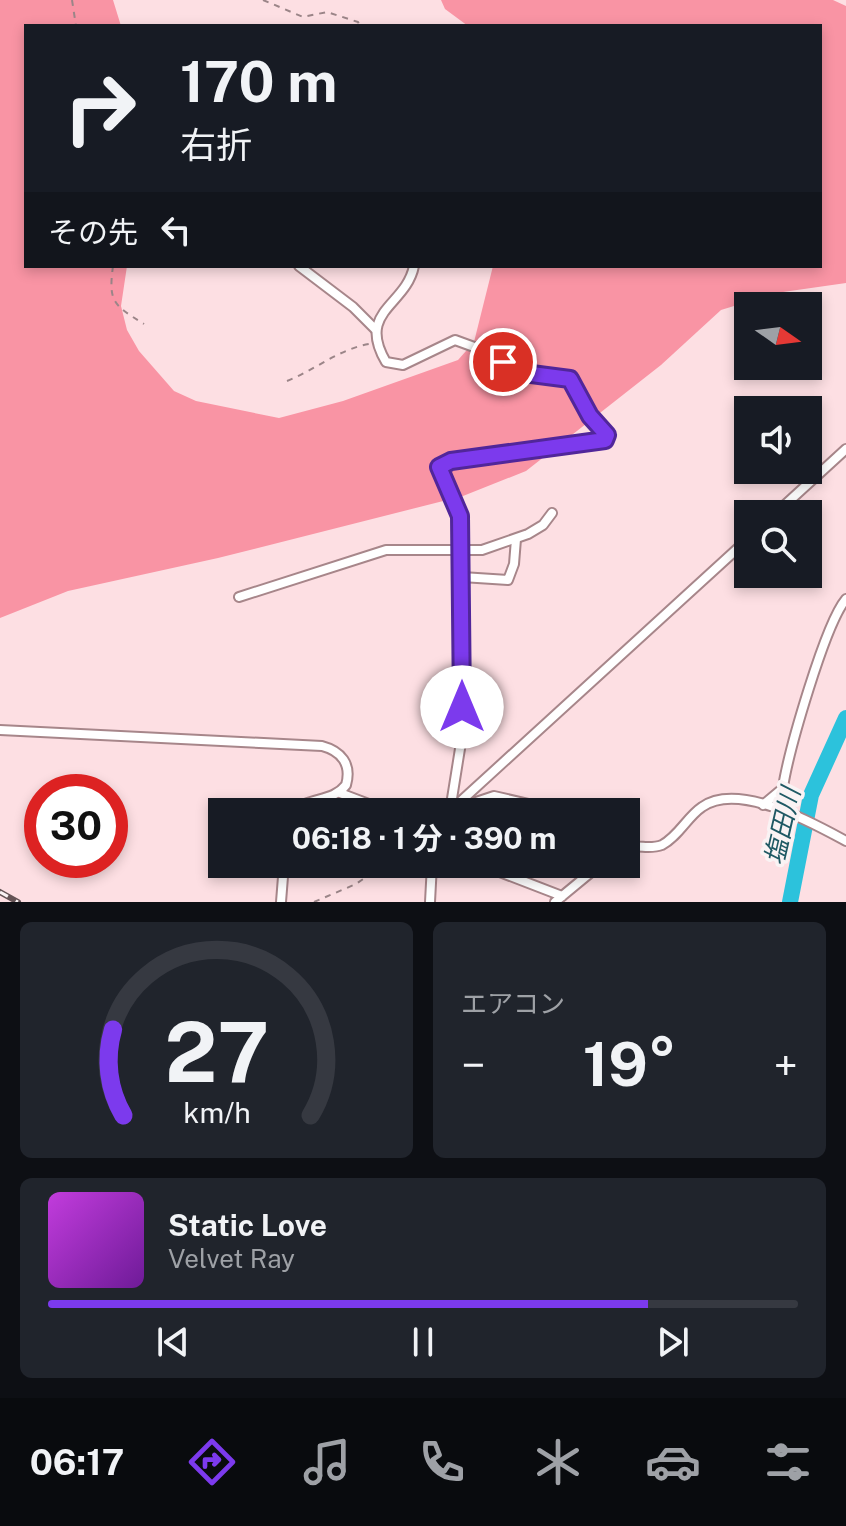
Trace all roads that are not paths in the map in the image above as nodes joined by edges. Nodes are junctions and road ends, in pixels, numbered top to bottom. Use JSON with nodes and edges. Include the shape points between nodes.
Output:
{"nodes":[{"id":1,"x":302,"y":268,"type":"edge"},
{"id":2,"x":414,"y":268,"type":"edge"},
{"id":3,"x":376,"y":330,"type":"junction"},
{"id":4,"x":846,"y":449,"type":"edge"},
{"id":5,"x":790,"y":500,"type":"edge"},
{"id":6,"x":552,"y":513,"type":"dead end"},
{"id":7,"x":516,"y":539,"type":"junction"},
{"id":8,"x":734,"y":552,"type":"edge"},
{"id":9,"x":461,"y":553,"type":"junction"},
{"id":10,"x":462,"y":577,"type":"junction"},
{"id":11,"x":239,"y":597,"type":"dead end"},
{"id":12,"x":846,"y":599,"type":"edge"},
{"id":13,"x":0,"y":730,"type":"edge"},
{"id":14,"x":782,"y":789,"type":"junction"},
{"id":15,"x":340,"y":793,"type":"junction"},
{"id":16,"x":323,"y":798,"type":"edge"},
{"id":17,"x":353,"y":798,"type":"edge"},
{"id":18,"x":452,"y":798,"type":"edge"},
{"id":19,"x":464,"y":798,"type":"edge"},
{"id":20,"x":763,"y":805,"type":"junction"},
{"id":21,"x":786,"y":812,"type":"junction"},
{"id":22,"x":846,"y":841,"type":"edge"},
{"id":23,"x":640,"y":848,"type":"edge"},
{"id":24,"x":283,"y":878,"type":"edge"},
{"id":25,"x":431,"y":878,"type":"edge"},
{"id":26,"x":511,"y":878,"type":"edge"},
{"id":27,"x":584,"y":878,"type":"edge"},
{"id":28,"x":558,"y":899,"type":"edge"},
{"id":29,"x":281,"y":902,"type":"edge"},
{"id":30,"x":430,"y":902,"type":"edge"}],
"edges":[{"from":1,"to":3,"type":"street"},
{"from":2,"to":3,"type":"street","via":[[382,312]]},
{"from":3,"to":9,"type":"street","via":[[375,343],[393,365],[455,340],[485,351],[516,372],[570,379],[607,435],[605,440],[439,467],[460,516]]},
{"from":4,"to":5,"type":"street"},
{"from":6,"to":7,"type":"street","via":[[543,525]]},
{"from":7,"to":9,"type":"street"},
{"from":7,"to":10,"type":"street","via":[[508,580]]},
{"from":8,"to":19,"type":"street"},
{"from":9,"to":10,"type":"street"},
{"from":9,"to":11,"type":"street","via":[[430,547],[386,550]]},
{"from":10,"to":18,"type":"street","via":[[463,730]]},
{"from":12,"to":14,"type":"street","via":[[828,633]]},
{"from":13,"to":15,"type":"street","via":[[322,746],[336,751],[347,766]]},
{"from":14,"to":20,"type":"street"},
{"from":14,"to":21,"type":"street"},
{"from":15,"to":16,"type":"street"},
{"from":15,"to":17,"type":"street"},
{"from":20,"to":21,"type":"street"},
{"from":20,"to":23,"type":"street","via":[[740,798],[713,801],[667,842]]},
{"from":21,"to":22,"type":"street"},
{"from":24,"to":29,"type":"street"},
{"from":25,"to":30,"type":"street"},
{"from":26,"to":28,"type":"street"},
{"from":27,"to":28,"type":"street"}]}
